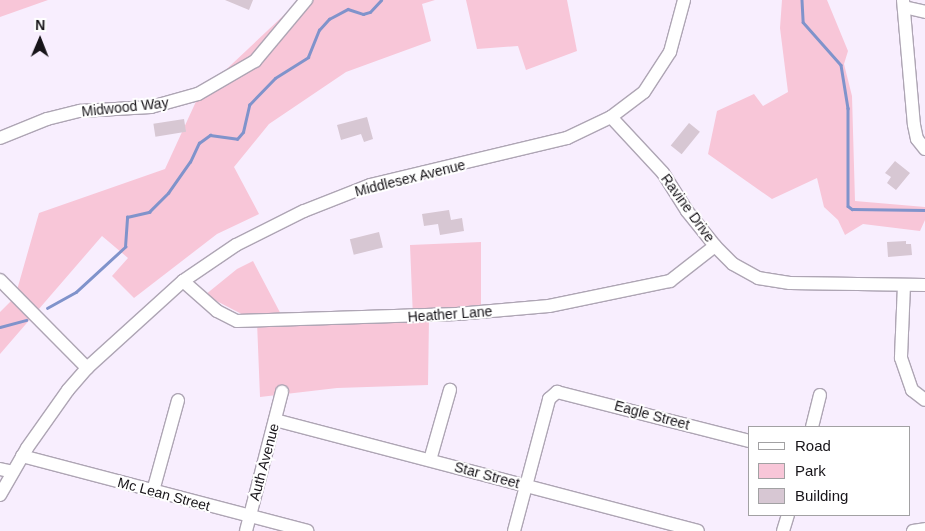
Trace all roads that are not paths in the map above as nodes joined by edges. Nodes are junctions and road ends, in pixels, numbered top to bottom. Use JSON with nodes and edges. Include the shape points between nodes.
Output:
{"nodes":[{"id":1,"x":306,"y":0,"type":"edge"},
{"id":2,"x":684,"y":0,"type":"edge"},
{"id":3,"x":903,"y":4,"type":"edge"},
{"id":4,"x":925,"y":12,"type":"edge"},
{"id":5,"x":611,"y":117,"type":"junction"},
{"id":6,"x":0,"y":138,"type":"edge"},
{"id":7,"x":925,"y":149,"type":"edge"},
{"id":8,"x":715,"y":246,"type":"junction"},
{"id":9,"x":0,"y":280,"type":"edge"},
{"id":10,"x":183,"y":282,"type":"junction"},
{"id":11,"x":925,"y":285,"type":"edge"},
{"id":12,"x":904,"y":286,"type":"junction"},
{"id":13,"x":87,"y":368,"type":"junction"},
{"id":14,"x":450,"y":390,"type":"dead end"},
{"id":15,"x":282,"y":392,"type":"dead end"},
{"id":16,"x":820,"y":395,"type":"dead end"},
{"id":17,"x":178,"y":400,"type":"dead end"},
{"id":18,"x":925,"y":400,"type":"edge"},
{"id":19,"x":275,"y":420,"type":"junction"},
{"id":20,"x":812,"y":426,"type":"edge"},
{"id":21,"x":748,"y":441,"type":"edge"},
{"id":22,"x":22,"y":456,"type":"junction"},
{"id":23,"x":430,"y":460,"type":"junction"},
{"id":24,"x":6,"y":471,"type":"edge"},
{"id":25,"x":526,"y":486,"type":"junction"},
{"id":26,"x":153,"y":491,"type":"junction"},
{"id":27,"x":0,"y":495,"type":"edge"},
{"id":28,"x":250,"y":516,"type":"junction"},
{"id":29,"x":788,"y":516,"type":"edge"},
{"id":30,"x":925,"y":529,"type":"edge"},
{"id":31,"x":246,"y":531,"type":"edge"},
{"id":32,"x":307,"y":531,"type":"edge"},
{"id":33,"x":514,"y":531,"type":"edge"},
{"id":34,"x":698,"y":531,"type":"edge"},
{"id":35,"x":783,"y":531,"type":"edge"},
{"id":36,"x":913,"y":531,"type":"edge"}],
"edges":[{"from":1,"to":6,"type":"street","name":"Midwood Way","via":[[255,61],[198,94],[151,107],[80,111],[47,119]]},
{"from":2,"to":5,"type":"street","name":"Middlesex Avenue","via":[[670,52],[644,92]]},
{"from":3,"to":4,"type":"street"},
{"from":3,"to":7,"type":"street","via":[[914,126],[917,139]]},
{"from":5,"to":8,"type":"street","name":"Ravine Drive","via":[[663,173]]},
{"from":5,"to":10,"type":"street","name":"Middlesex Avenue","via":[[567,138],[370,185],[312,208],[236,245]]},
{"from":8,"to":10,"type":"street","name":"Heather Lane","via":[[670,281],[549,306],[457,314],[236,321],[217,311]]},
{"from":8,"to":12,"type":"street","name":"Ravine Drive","via":[[732,264],[758,278],[776,282]]},
{"from":9,"to":13,"type":"street"},
{"from":10,"to":13,"type":"street","name":"Middlesex Avenue"},
{"from":11,"to":12,"type":"street","name":"Ravine Drive"},
{"from":12,"to":18,"type":"street","via":[[901,358],[912,390]]},
{"from":13,"to":22,"type":"street","name":"Middlesex Avenue"},
{"from":14,"to":23,"type":"street"},
{"from":15,"to":19,"type":"street","name":"Auth Avenue"},
{"from":16,"to":20,"type":"street"},
{"from":17,"to":26,"type":"street"},
{"from":19,"to":23,"type":"street","name":"Star Street"},
{"from":19,"to":28,"type":"street","name":"Auth Avenue"},
{"from":21,"to":25,"type":"street","name":"Eagle Street","via":[[566,393],[554,393],[549,399]]},
{"from":22,"to":24,"type":"street","name":"Middlesex Avenue"},
{"from":22,"to":26,"type":"street","name":"Mc Lean Street"},
{"from":23,"to":25,"type":"street","name":"Star Street"},
{"from":24,"to":27,"type":"street","name":"Middlesex Avenue"},
{"from":25,"to":33,"type":"street"},
{"from":25,"to":34,"type":"street","name":"Star Street"},
{"from":26,"to":28,"type":"street","name":"Mc Lean Street"},
{"from":28,"to":31,"type":"street","name":"Auth Avenue"},
{"from":28,"to":32,"type":"street","name":"Mc Lean Street"},
{"from":29,"to":35,"type":"street"},
{"from":30,"to":36,"type":"street"}]}
